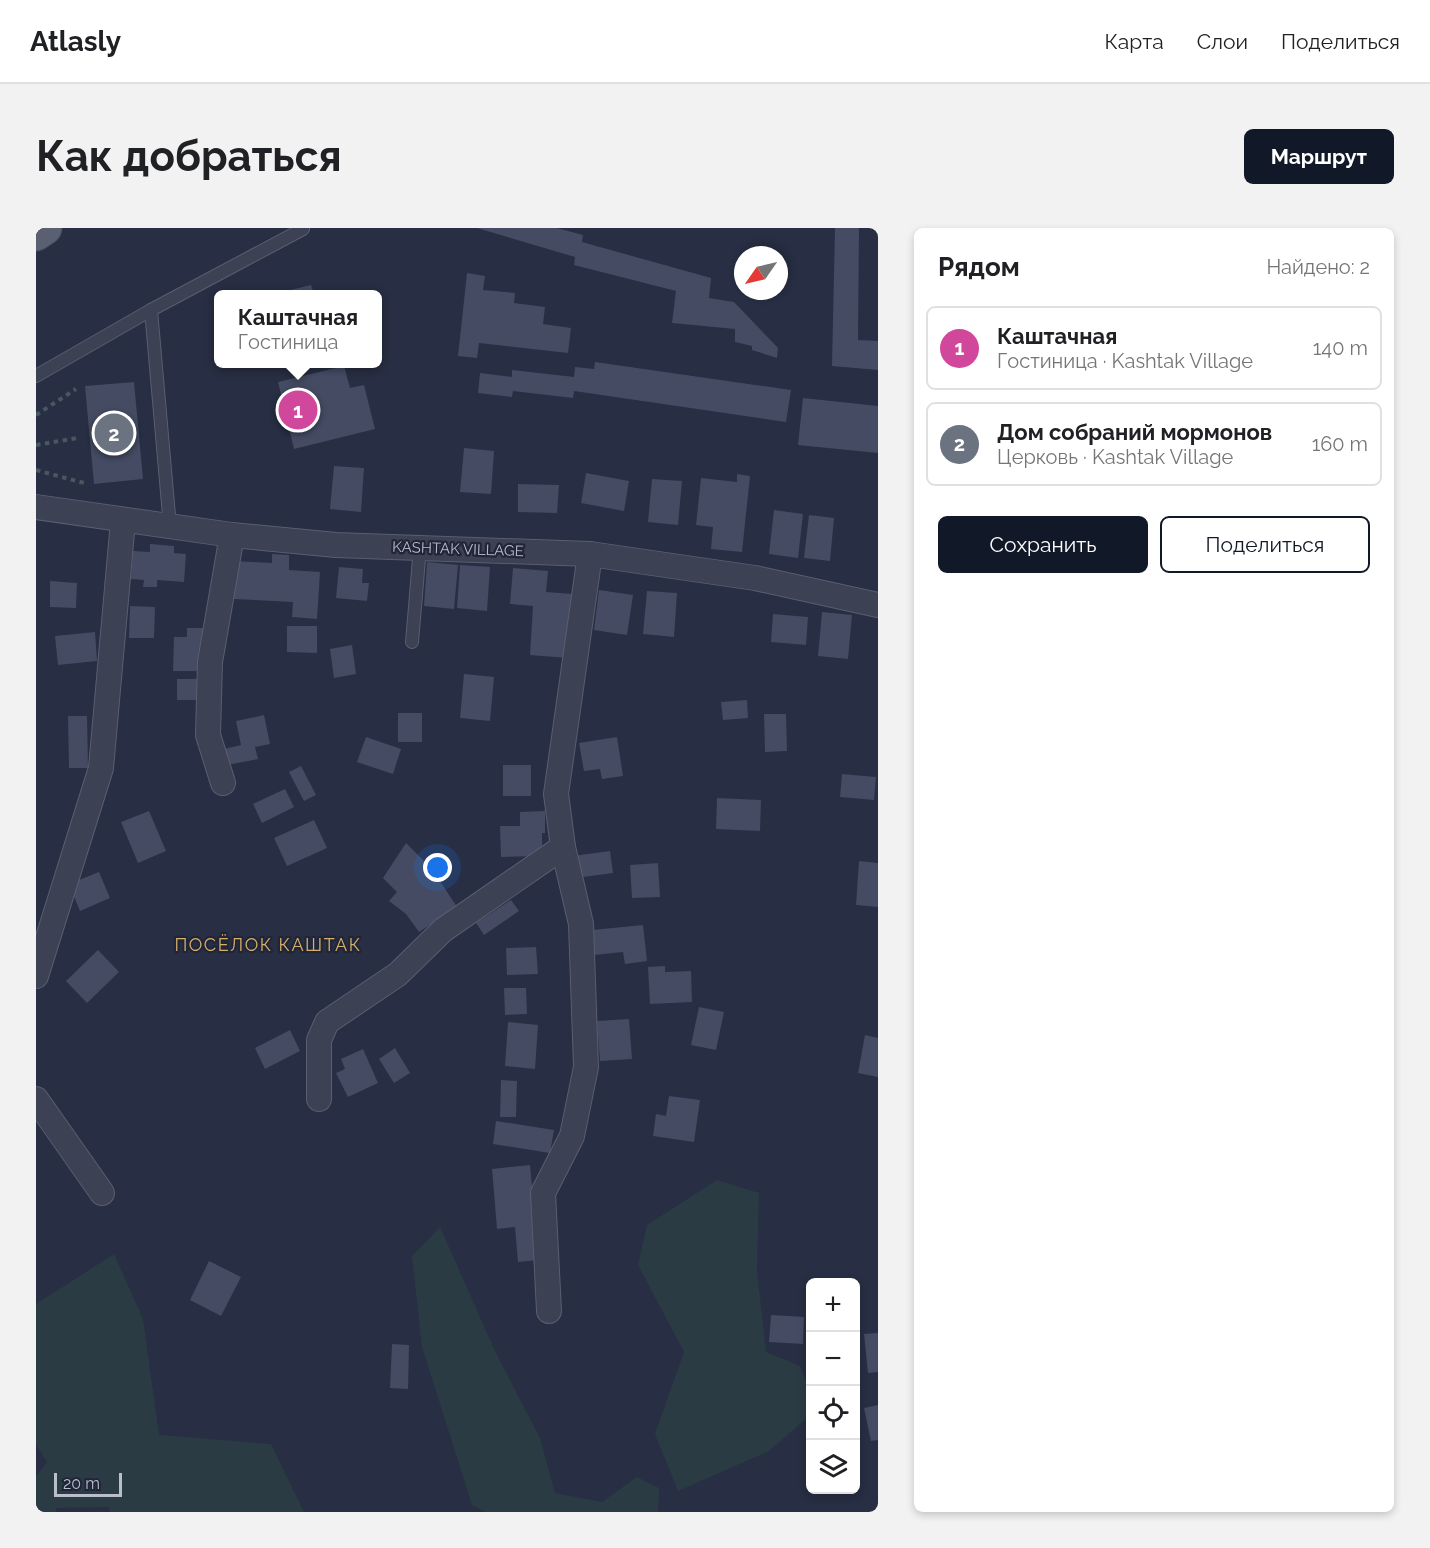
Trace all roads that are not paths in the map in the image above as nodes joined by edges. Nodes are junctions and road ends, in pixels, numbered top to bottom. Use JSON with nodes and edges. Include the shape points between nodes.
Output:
{"nodes":[{"id":1,"x":45,"y":228,"type":"edge"},
{"id":2,"x":303,"y":229,"type":"edge"},
{"id":3,"x":36,"y":234,"type":"edge"},
{"id":4,"x":151,"y":310,"type":"junction"},
{"id":5,"x":36,"y":376,"type":"edge"},
{"id":6,"x":36,"y":507,"type":"edge"},
{"id":7,"x":123,"y":521,"type":"junction"},
{"id":8,"x":170,"y":527,"type":"junction"},
{"id":9,"x":232,"y":535,"type":"junction"},
{"id":10,"x":420,"y":547,"type":"junction"},
{"id":11,"x":590,"y":554,"type":"junction"},
{"id":12,"x":878,"y":605,"type":"edge"},
{"id":13,"x":412,"y":642,"type":"dead end"},
{"id":14,"x":223,"y":783,"type":"dead end"},
{"id":15,"x":563,"y":847,"type":"junction"},
{"id":16,"x":36,"y":976,"type":"edge"},
{"id":17,"x":36,"y":1099,"type":"edge"},
{"id":18,"x":319,"y":1099,"type":"dead end"},
{"id":19,"x":102,"y":1193,"type":"dead end"},
{"id":20,"x":549,"y":1311,"type":"dead end"}],
"edges":[{"from":1,"to":3,"type":"main road"},
{"from":2,"to":4,"type":"lane"},
{"from":4,"to":5,"type":"lane"},
{"from":4,"to":8,"type":"lane"},
{"from":6,"to":7,"type":"street","name":"KASHTAK VILLAGE"},
{"from":7,"to":8,"type":"street","name":"KASHTAK VILLAGE"},
{"from":7,"to":16,"type":"street","via":[[101,768]]},
{"from":8,"to":9,"type":"street","name":"KASHTAK VILLAGE"},
{"from":9,"to":10,"type":"street","name":"KASHTAK VILLAGE","via":[[336,545]]},
{"from":9,"to":14,"type":"street","via":[[210,662],[208,735]]},
{"from":10,"to":11,"type":"street","name":"KASHTAK VILLAGE"},
{"from":10,"to":13,"type":"lane"},
{"from":11,"to":12,"type":"street","name":"KASHTAK VILLAGE","via":[[754,578]]},
{"from":11,"to":15,"type":"street","via":[[556,794]]},
{"from":15,"to":18,"type":"street","via":[[443,930],[398,974],[327,1022],[319,1040]]},
{"from":15,"to":20,"type":"street","via":[[581,924],[586,1067],[572,1136],[543,1192]]},
{"from":17,"to":19,"type":"street"}]}
